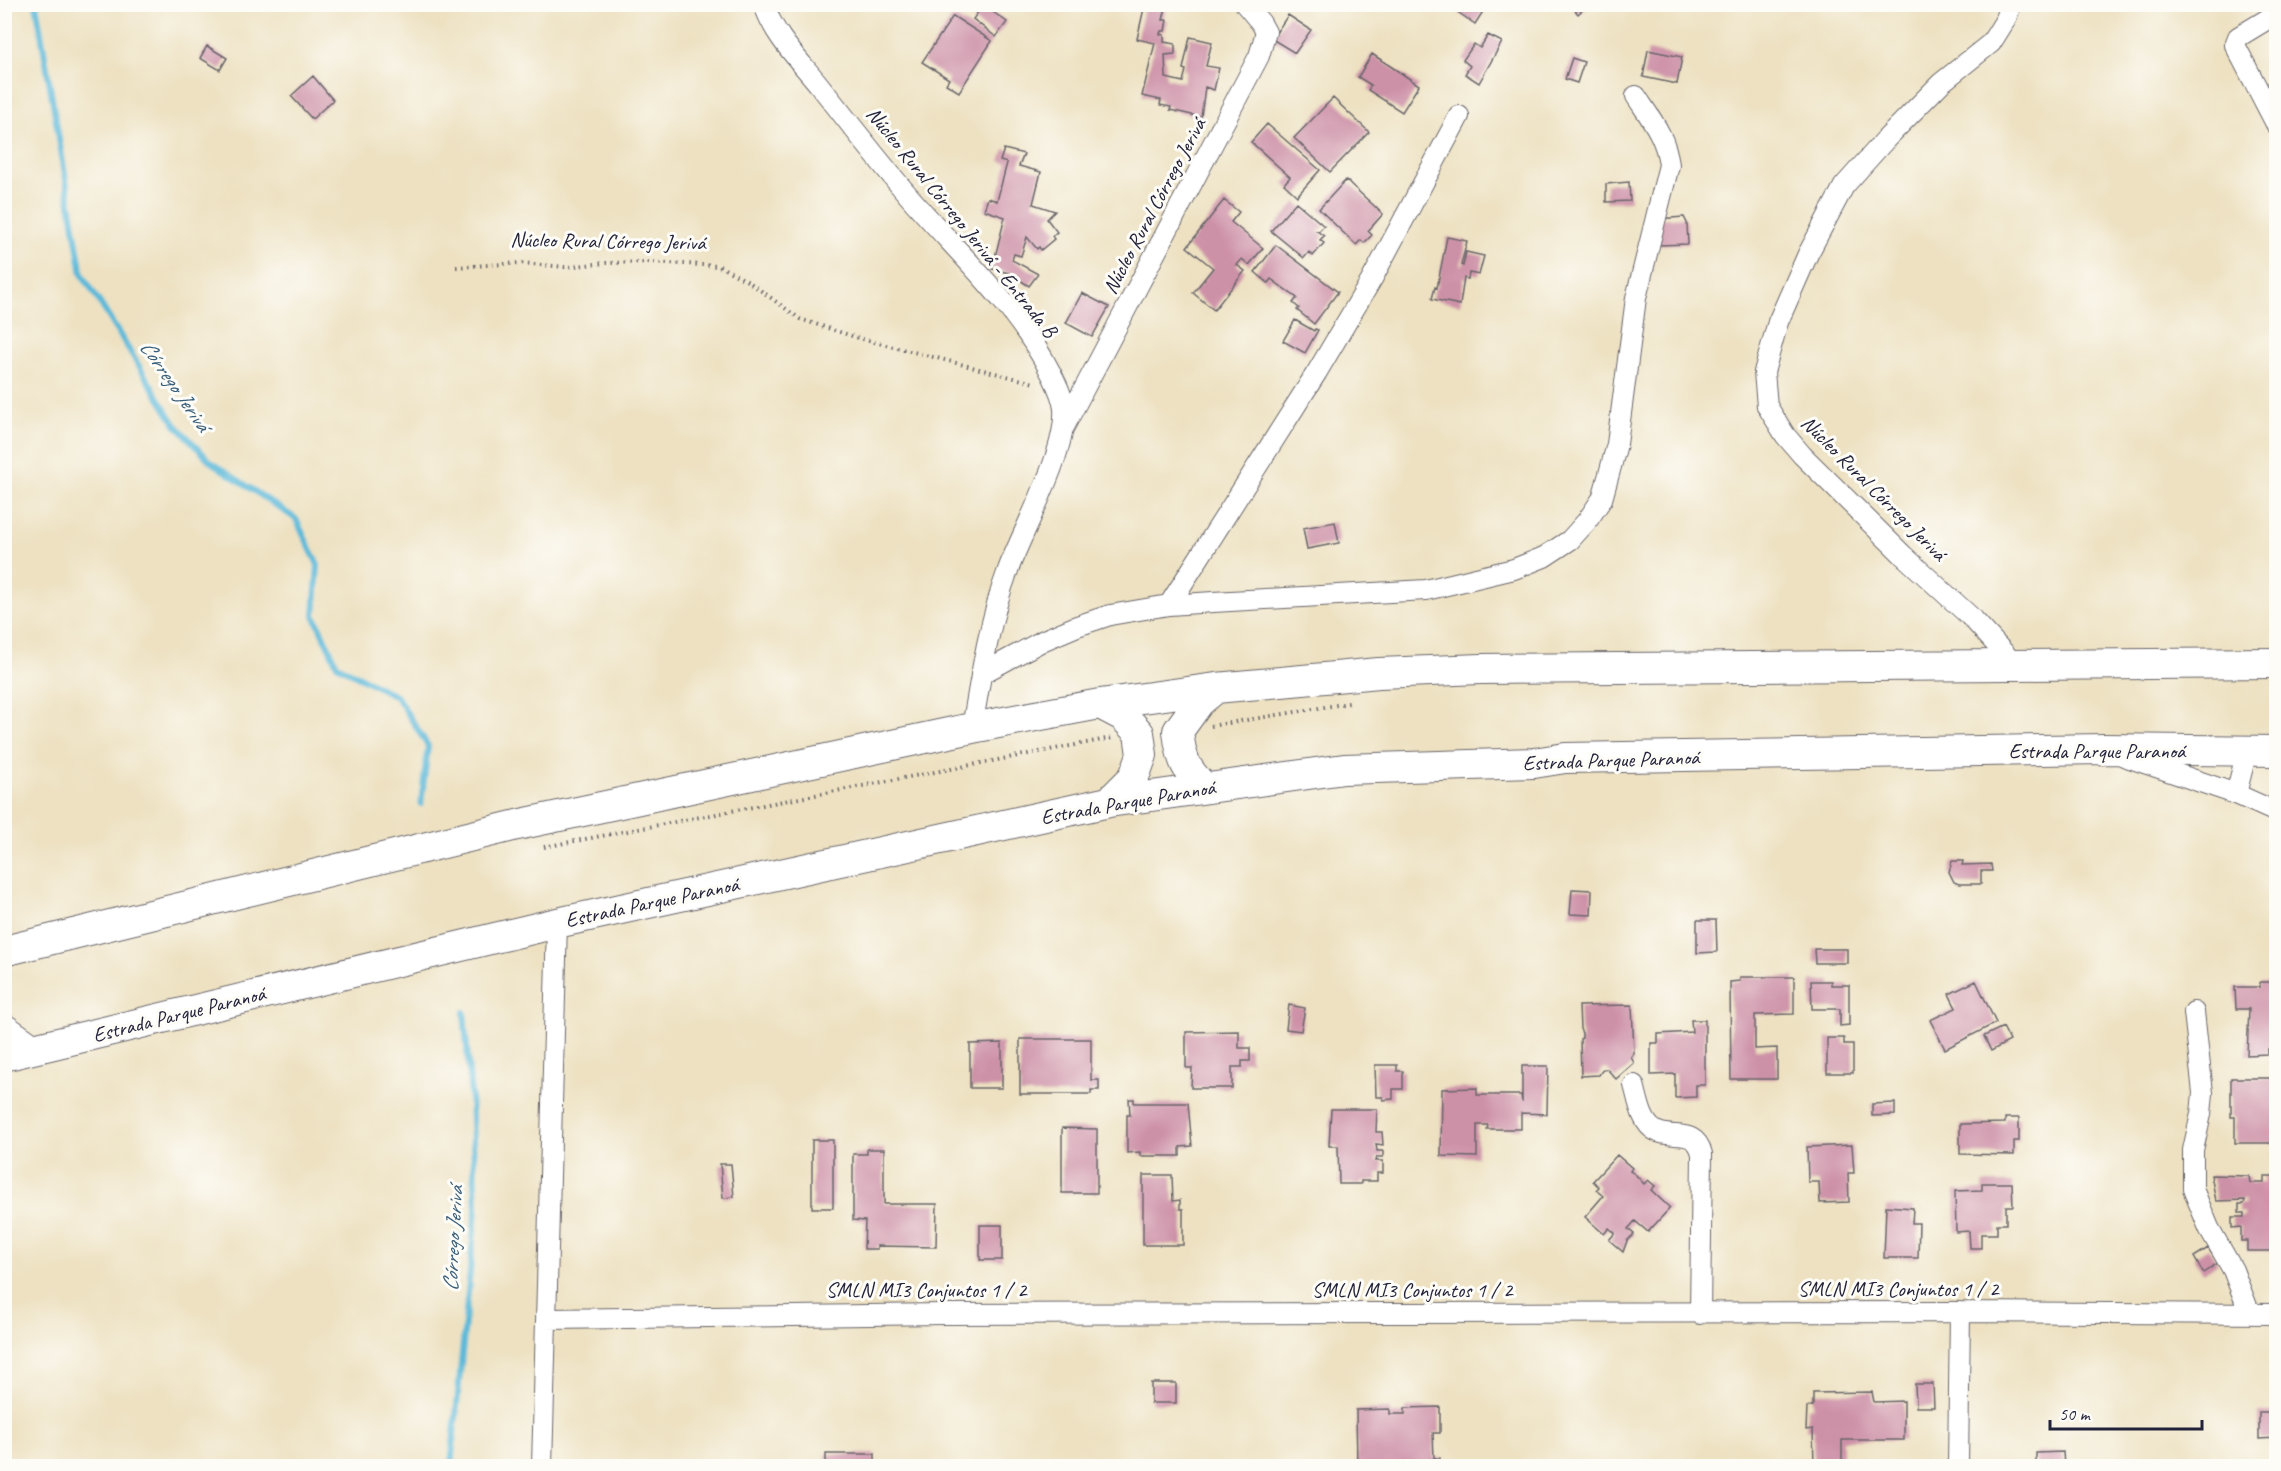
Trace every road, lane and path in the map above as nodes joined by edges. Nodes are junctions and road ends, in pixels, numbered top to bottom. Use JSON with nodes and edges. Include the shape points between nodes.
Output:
{"nodes":[{"id":1,"x":764,"y":4,"type":"edge"},
{"id":2,"x":1245,"y":4,"type":"edge"},
{"id":3,"x":2011,"y":4,"type":"edge"},
{"id":4,"x":2277,"y":14,"type":"edge"},
{"id":5,"x":1636,"y":96,"type":"dead end"},
{"id":6,"x":1458,"y":116,"type":"dead end"},
{"id":7,"x":2277,"y":124,"type":"edge"},
{"id":8,"x":456,"y":267,"type":"dead end"},
{"id":9,"x":1058,"y":388,"type":"junction"},
{"id":10,"x":1063,"y":429,"type":"junction"},
{"id":11,"x":1169,"y":605,"type":"junction"},
{"id":12,"x":2277,"y":663,"type":"edge"},
{"id":13,"x":2015,"y":665,"type":"junction"},
{"id":14,"x":981,"y":674,"type":"junction"},
{"id":15,"x":1216,"y":688,"type":"junction"},
{"id":16,"x":1100,"y":704,"type":"junction"},
{"id":17,"x":972,"y":728,"type":"junction"},
{"id":18,"x":2104,"y":749,"type":"junction"},
{"id":19,"x":2247,"y":751,"type":"junction"},
{"id":20,"x":2277,"y":751,"type":"edge"},
{"id":21,"x":1205,"y":788,"type":"junction"},
{"id":22,"x":2236,"y":794,"type":"junction"},
{"id":23,"x":1109,"y":802,"type":"junction"},
{"id":24,"x":2277,"y":812,"type":"edge"},
{"id":25,"x":557,"y":923,"type":"junction"},
{"id":26,"x":6,"y":952,"type":"edge"},
{"id":27,"x":2194,"y":1012,"type":"dead end"},
{"id":28,"x":4,"y":1029,"type":"edge"},
{"id":29,"x":18,"y":1052,"type":"edge"},
{"id":30,"x":1634,"y":1085,"type":"dead end"},
{"id":31,"x":1960,"y":1312,"type":"junction"},
{"id":32,"x":1700,"y":1314,"type":"junction"},
{"id":33,"x":2250,"y":1314,"type":"junction"},
{"id":34,"x":2277,"y":1314,"type":"edge"},
{"id":35,"x":548,"y":1319,"type":"junction"},
{"id":36,"x":542,"y":1467,"type":"edge"},
{"id":37,"x":1958,"y":1467,"type":"edge"}],
"edges":[{"from":1,"to":9,"type":"street","name":"Núcleo Rural Córrego Jerivá - Entrada B","via":[[801,62],[902,189],[1015,319]]},
{"from":2,"to":10,"type":"street","name":"Núcleo Rural Córrego Jerivá","via":[[1266,32],[1259,56]]},
{"from":3,"to":13,"type":"street","name":"Núcleo Rural Córrego Jerivá","via":[[1991,43],[1941,83],[1844,186],[1778,322],[1764,372],[1767,406],[1796,448],[1973,619]]},
{"from":4,"to":7,"type":"street","via":[[2241,34],[2235,45]]},
{"from":5,"to":11,"type":"street","via":[[1662,135],[1669,165],[1636,298],[1612,464],[1602,499],[1576,533],[1544,557],[1514,569],[1426,590]]},
{"from":6,"to":11,"type":"street","via":[[1348,320]]},
{"from":8,"to":9,"type":"path","name":"Núcleo Rural Córrego Jerivá","via":[[651,262],[719,266],[749,282],[800,319],[822,327]]},
{"from":9,"to":10,"type":"street","name":"Núcleo Rural Córrego Jerivá - Entrada B","via":[[1064,407]]},
{"from":10,"to":14,"type":"street","name":"Núcleo Rural Córrego Jerivá - Entrada B","via":[[992,616]]},
{"from":11,"to":14,"type":"street","via":[[1110,615],[1077,626]]},
{"from":12,"to":13,"type":"main road"},
{"from":13,"to":15,"type":"main road","via":[[1482,669],[1379,673]]},
{"from":14,"to":17,"type":"street","name":"Núcleo Rural Córrego Jerivá - Entrada B"},
{"from":15,"to":16,"type":"main road"},
{"from":15,"to":21,"type":"main road","via":[[1199,702],[1178,731],[1180,754],[1191,775]]},
{"from":16,"to":17,"type":"main road"},
{"from":16,"to":23,"type":"main road","via":[[1123,716],[1139,733],[1142,755],[1134,777]]},
{"from":17,"to":26,"type":"main road","via":[[517,825]]},
{"from":18,"to":19,"type":"main road","name":"Estrada Parque Paranoá"},
{"from":18,"to":21,"type":"main road","name":"Estrada Parque Paranoá","via":[[1565,758],[1534,763],[1344,769]]},
{"from":18,"to":22,"type":"street"},
{"from":19,"to":20,"type":"main road","name":"Estrada Parque Paranoá"},
{"from":19,"to":22,"type":"street"},
{"from":21,"to":23,"type":"main road","name":"Estrada Parque Paranoá"},
{"from":22,"to":24,"type":"street"},
{"from":23,"to":25,"type":"main road","name":"Estrada Parque Paranoá"},
{"from":25,"to":29,"type":"main road","name":"Estrada Parque Paranoá"},
{"from":25,"to":35,"type":"street"},
{"from":27,"to":33,"type":"street","via":[[2203,1093],[2193,1150],[2193,1189]]},
{"from":28,"to":29,"type":"main road"},
{"from":30,"to":32,"type":"street","via":[[1650,1127],[1692,1138],[1701,1147]]},
{"from":31,"to":32,"type":"street","name":"SMLN MI3 Conjuntos 1 / 2"},
{"from":31,"to":33,"type":"street","name":"SMLN MI3 Conjuntos 1 / 2"},
{"from":31,"to":37,"type":"street"},
{"from":32,"to":35,"type":"street","name":"SMLN MI3 Conjuntos 1 / 2","via":[[944,1314]]},
{"from":33,"to":34,"type":"street","name":"SMLN MI3 Conjuntos 1 / 2"},
{"from":35,"to":36,"type":"street"}]}
